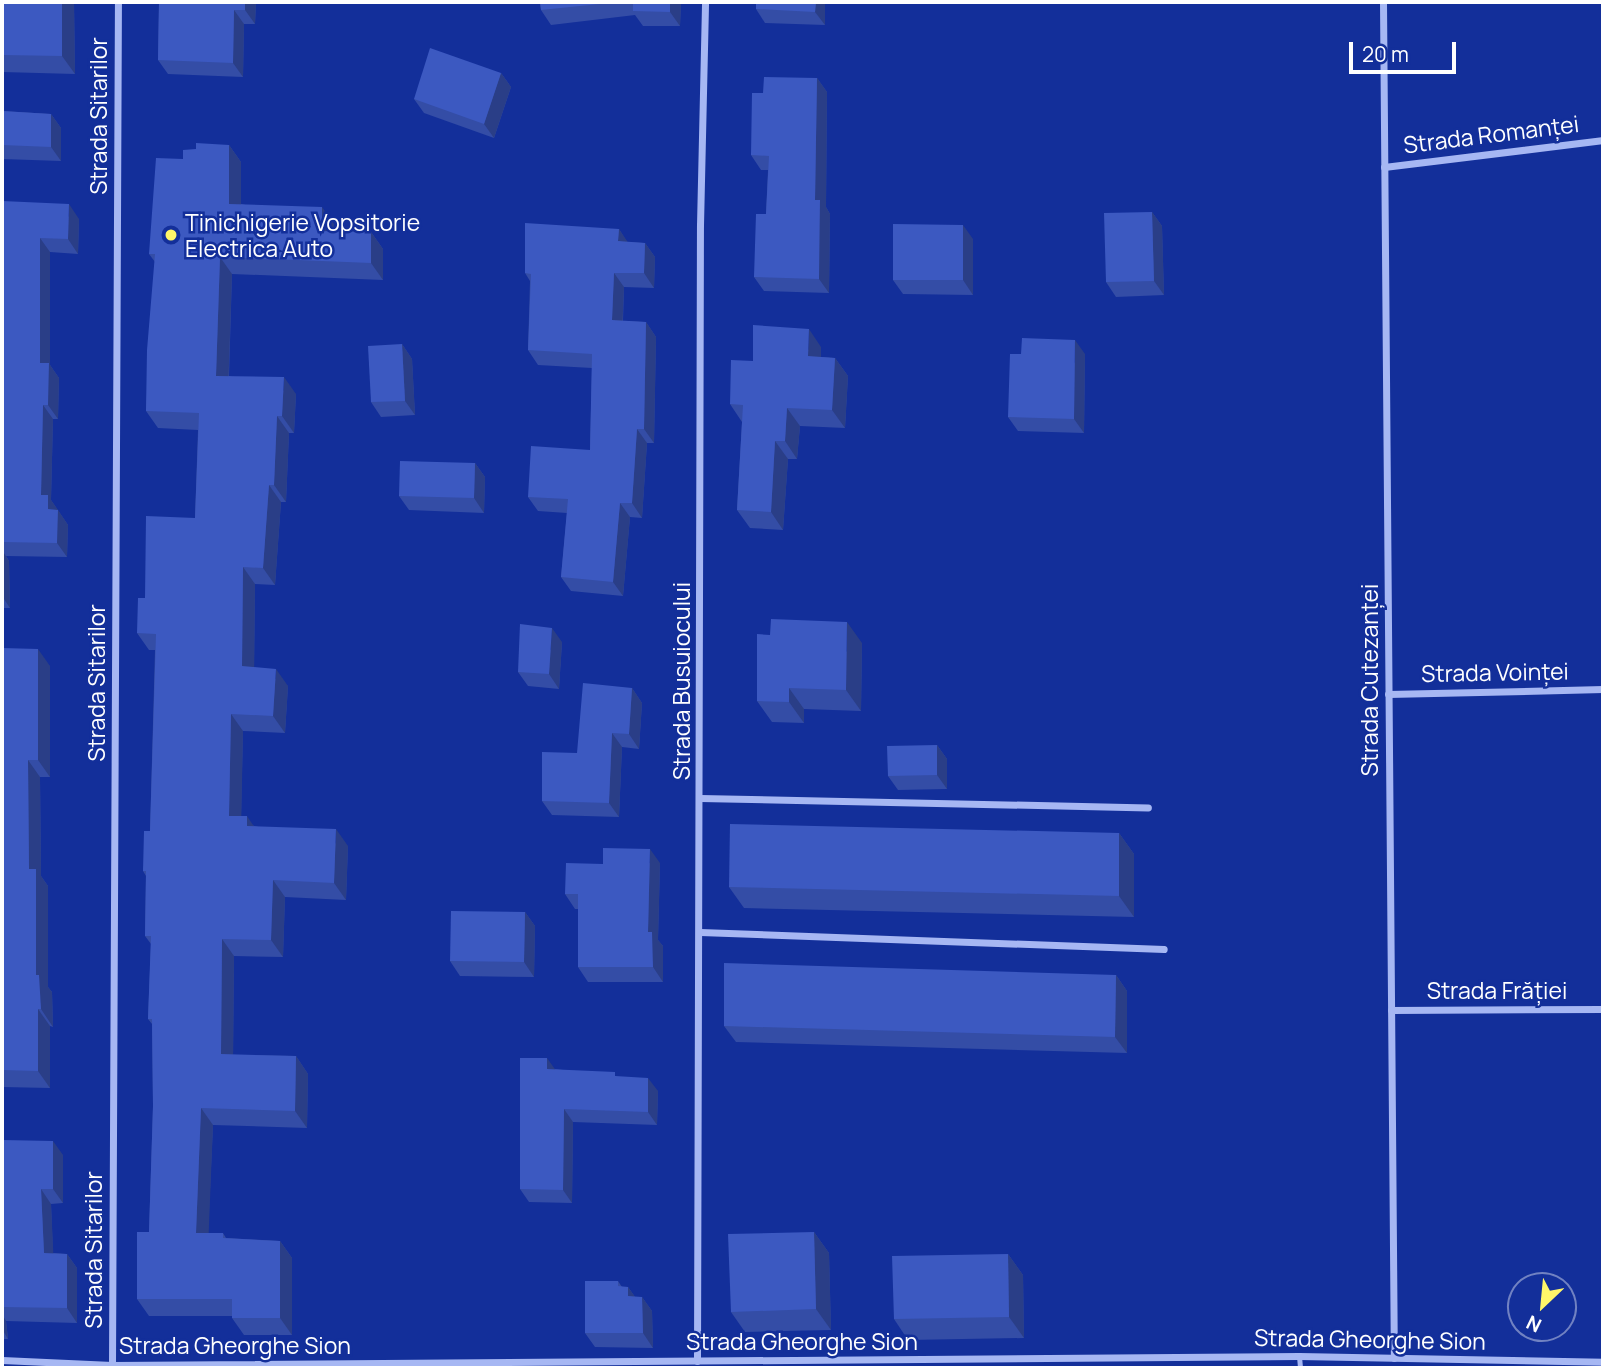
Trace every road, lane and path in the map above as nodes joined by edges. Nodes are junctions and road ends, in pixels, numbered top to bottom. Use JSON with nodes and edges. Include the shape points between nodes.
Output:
{"nodes":[{"id":1,"x":118,"y":2,"type":"edge"},
{"id":2,"x":705,"y":2,"type":"edge"},
{"id":3,"x":1383,"y":2,"type":"edge"},
{"id":4,"x":1603,"y":140,"type":"edge"},
{"id":5,"x":1384,"y":167,"type":"junction"},
{"id":6,"x":1603,"y":689,"type":"edge"},
{"id":7,"x":1388,"y":694,"type":"junction"},
{"id":8,"x":700,"y":798,"type":"junction"},
{"id":9,"x":1149,"y":807,"type":"dead end"},
{"id":10,"x":700,"y":932,"type":"junction"},
{"id":11,"x":1164,"y":949,"type":"dead end"},
{"id":12,"x":1603,"y":1009,"type":"edge"},
{"id":13,"x":1391,"y":1010,"type":"junction"},
{"id":14,"x":1299,"y":1356,"type":"junction"},
{"id":15,"x":1394,"y":1358,"type":"junction"},
{"id":16,"x":2,"y":1360,"type":"edge"},
{"id":17,"x":698,"y":1361,"type":"junction"},
{"id":18,"x":1603,"y":1362,"type":"edge"},
{"id":19,"x":112,"y":1365,"type":"junction"},
{"id":20,"x":1300,"y":1368,"type":"edge"}],
"edges":[{"from":1,"to":19,"type":"street","name":"Strada Sitarilor"},
{"from":2,"to":8,"type":"street","name":"Strada Busuiocului","via":[[700,225]]},
{"from":3,"to":5,"type":"street","name":"Strada Cutezanței"},
{"from":4,"to":5,"type":"street","name":"Strada Romanței"},
{"from":5,"to":7,"type":"street","name":"Strada Cutezanței"},
{"from":6,"to":7,"type":"street","name":"Strada Voinței"},
{"from":7,"to":13,"type":"street","name":"Strada Cutezanței"},
{"from":8,"to":9,"type":"street"},
{"from":8,"to":10,"type":"street","name":"Strada Busuiocului"},
{"from":10,"to":11,"type":"street"},
{"from":10,"to":17,"type":"street","name":"Strada Busuiocului"},
{"from":12,"to":13,"type":"street","name":"Strada Frăției"},
{"from":13,"to":15,"type":"street","name":"Strada Cutezanței"},
{"from":14,"to":15,"type":"street","name":"Strada Gheorghe Sion"},
{"from":14,"to":17,"type":"street","name":"Strada Gheorghe Sion"},
{"from":14,"to":20,"type":"lane"},
{"from":15,"to":18,"type":"street","name":"Strada Gheorghe Sion"},
{"from":16,"to":19,"type":"street","name":"Strada Gheorghe Sion"},
{"from":17,"to":19,"type":"street","name":"Strada Gheorghe Sion"}]}
